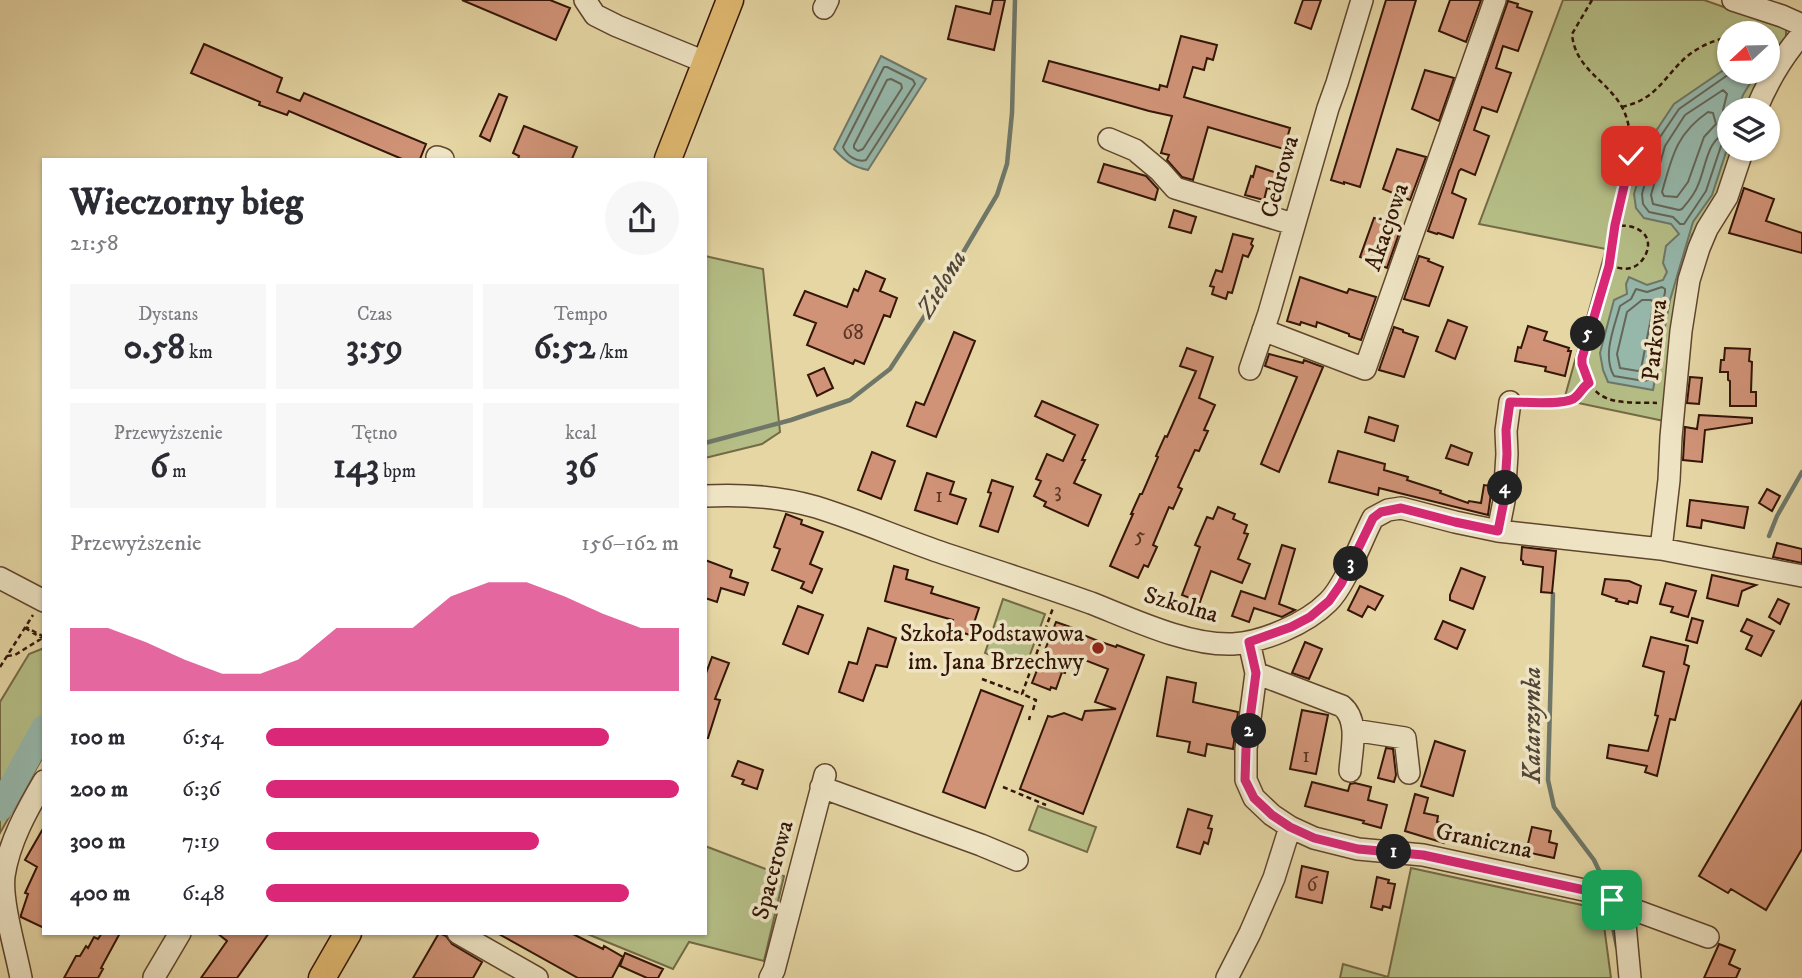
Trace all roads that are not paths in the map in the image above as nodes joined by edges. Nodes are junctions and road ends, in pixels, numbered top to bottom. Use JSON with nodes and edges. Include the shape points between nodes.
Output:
{"nodes":[{"id":1,"x":585,"y":0,"type":"edge"},
{"id":2,"x":730,"y":0,"type":"edge"},
{"id":3,"x":1362,"y":0,"type":"edge"},
{"id":4,"x":1495,"y":0,"type":"edge"},
{"id":5,"x":1734,"y":0,"type":"edge"},
{"id":6,"x":1802,"y":25,"type":"edge"},
{"id":7,"x":1802,"y":34,"type":"edge"},
{"id":8,"x":705,"y":62,"type":"junction"},
{"id":9,"x":1761,"y":98,"type":"edge"},
{"id":10,"x":1109,"y":139,"type":"dead end"},
{"id":11,"x":668,"y":158,"type":"edge"},
{"id":12,"x":1739,"y":161,"type":"edge"},
{"id":13,"x":1293,"y":224,"type":"junction"},
{"id":14,"x":1263,"y":330,"type":"junction"},
{"id":15,"x":1250,"y":369,"type":"dead end"},
{"id":16,"x":1510,"y":402,"type":"road end"},
{"id":17,"x":707,"y":496,"type":"edge"},
{"id":18,"x":1498,"y":531,"type":"junction"},
{"id":19,"x":1661,"y":549,"type":"junction"},
{"id":20,"x":1802,"y":576,"type":"edge"},
{"id":21,"x":0,"y":578,"type":"edge"},
{"id":22,"x":38,"y":608,"type":"edge"},
{"id":23,"x":1249,"y":642,"type":"junction"},
{"id":24,"x":1256,"y":673,"type":"junction"},
{"id":25,"x":1353,"y":730,"type":"junction"},
{"id":26,"x":1350,"y":771,"type":"dead end"},
{"id":27,"x":1409,"y":773,"type":"dead end"},
{"id":28,"x":38,"y":795,"type":"edge"},
{"id":29,"x":1290,"y":827,"type":"junction"},
{"id":30,"x":1017,"y":860,"type":"dead end"},
{"id":31,"x":1622,"y":905,"type":"junction"},
{"id":32,"x":179,"y":935,"type":"edge"},
{"id":33,"x":347,"y":935,"type":"edge"},
{"id":34,"x":462,"y":935,"type":"edge"},
{"id":35,"x":1709,"y":937,"type":"dead end"},
{"id":36,"x":155,"y":977,"type":"edge"},
{"id":37,"x":21,"y":978,"type":"edge"},
{"id":38,"x":322,"y":978,"type":"edge"},
{"id":39,"x":537,"y":978,"type":"edge"},
{"id":40,"x":770,"y":978,"type":"edge"},
{"id":41,"x":1227,"y":978,"type":"edge"},
{"id":42,"x":1630,"y":978,"type":"edge"}],
"edges":[{"from":1,"to":8,"type":"street","via":[[595,15]]},
{"from":2,"to":8,"type":"main road"},
{"from":3,"to":13,"type":"street","name":"Cedrowa"},
{"from":4,"to":14,"type":"street","name":"Akacjowa","via":[[1365,369]]},
{"from":5,"to":6,"type":"street"},
{"from":7,"to":9,"type":"street"},
{"from":8,"to":11,"type":"main road"},
{"from":10,"to":13,"type":"street","via":[[1135,150],[1175,188]]},
{"from":12,"to":19,"type":"street","name":"Parkowa","via":[[1689,280]]},
{"from":13,"to":14,"type":"street","name":"Cedrowa"},
{"from":14,"to":15,"type":"street","name":"Cedrowa"},
{"from":16,"to":18,"type":"street"},
{"from":17,"to":23,"type":"street","name":"Szkolna","via":[[750,496],[814,507],[1183,637]]},
{"from":18,"to":19,"type":"street","name":"Szkolna"},
{"from":18,"to":23,"type":"street","name":"Szkolna","via":[[1401,508],[1381,512],[1373,518],[1329,601],[1291,627]]},
{"from":19,"to":20,"type":"street","name":"Szkolna"},
{"from":21,"to":22,"type":"street"},
{"from":23,"to":24,"type":"street","name":"Graniczna"},
{"from":24,"to":25,"type":"street","via":[[1342,706],[1349,712]]},
{"from":24,"to":29,"type":"street","name":"Graniczna","via":[[1245,780],[1254,798]]},
{"from":25,"to":26,"type":"street"},
{"from":25,"to":27,"type":"street","via":[[1405,738]]},
{"from":28,"to":37,"type":"street","via":[[20,824],[4,878]]},
{"from":29,"to":31,"type":"street","name":"Graniczna","via":[[1358,849],[1423,855],[1552,882],[1598,893]]},
{"from":29,"to":41,"type":"street","via":[[1274,878]]},
{"from":30,"to":40,"type":"street","name":"Spacerowa","via":[[823,781]]},
{"from":31,"to":35,"type":"street","name":"Graniczna"},
{"from":31,"to":42,"type":"street"},
{"from":32,"to":36,"type":"street"},
{"from":33,"to":38,"type":"main road"},
{"from":34,"to":39,"type":"street"}]}
